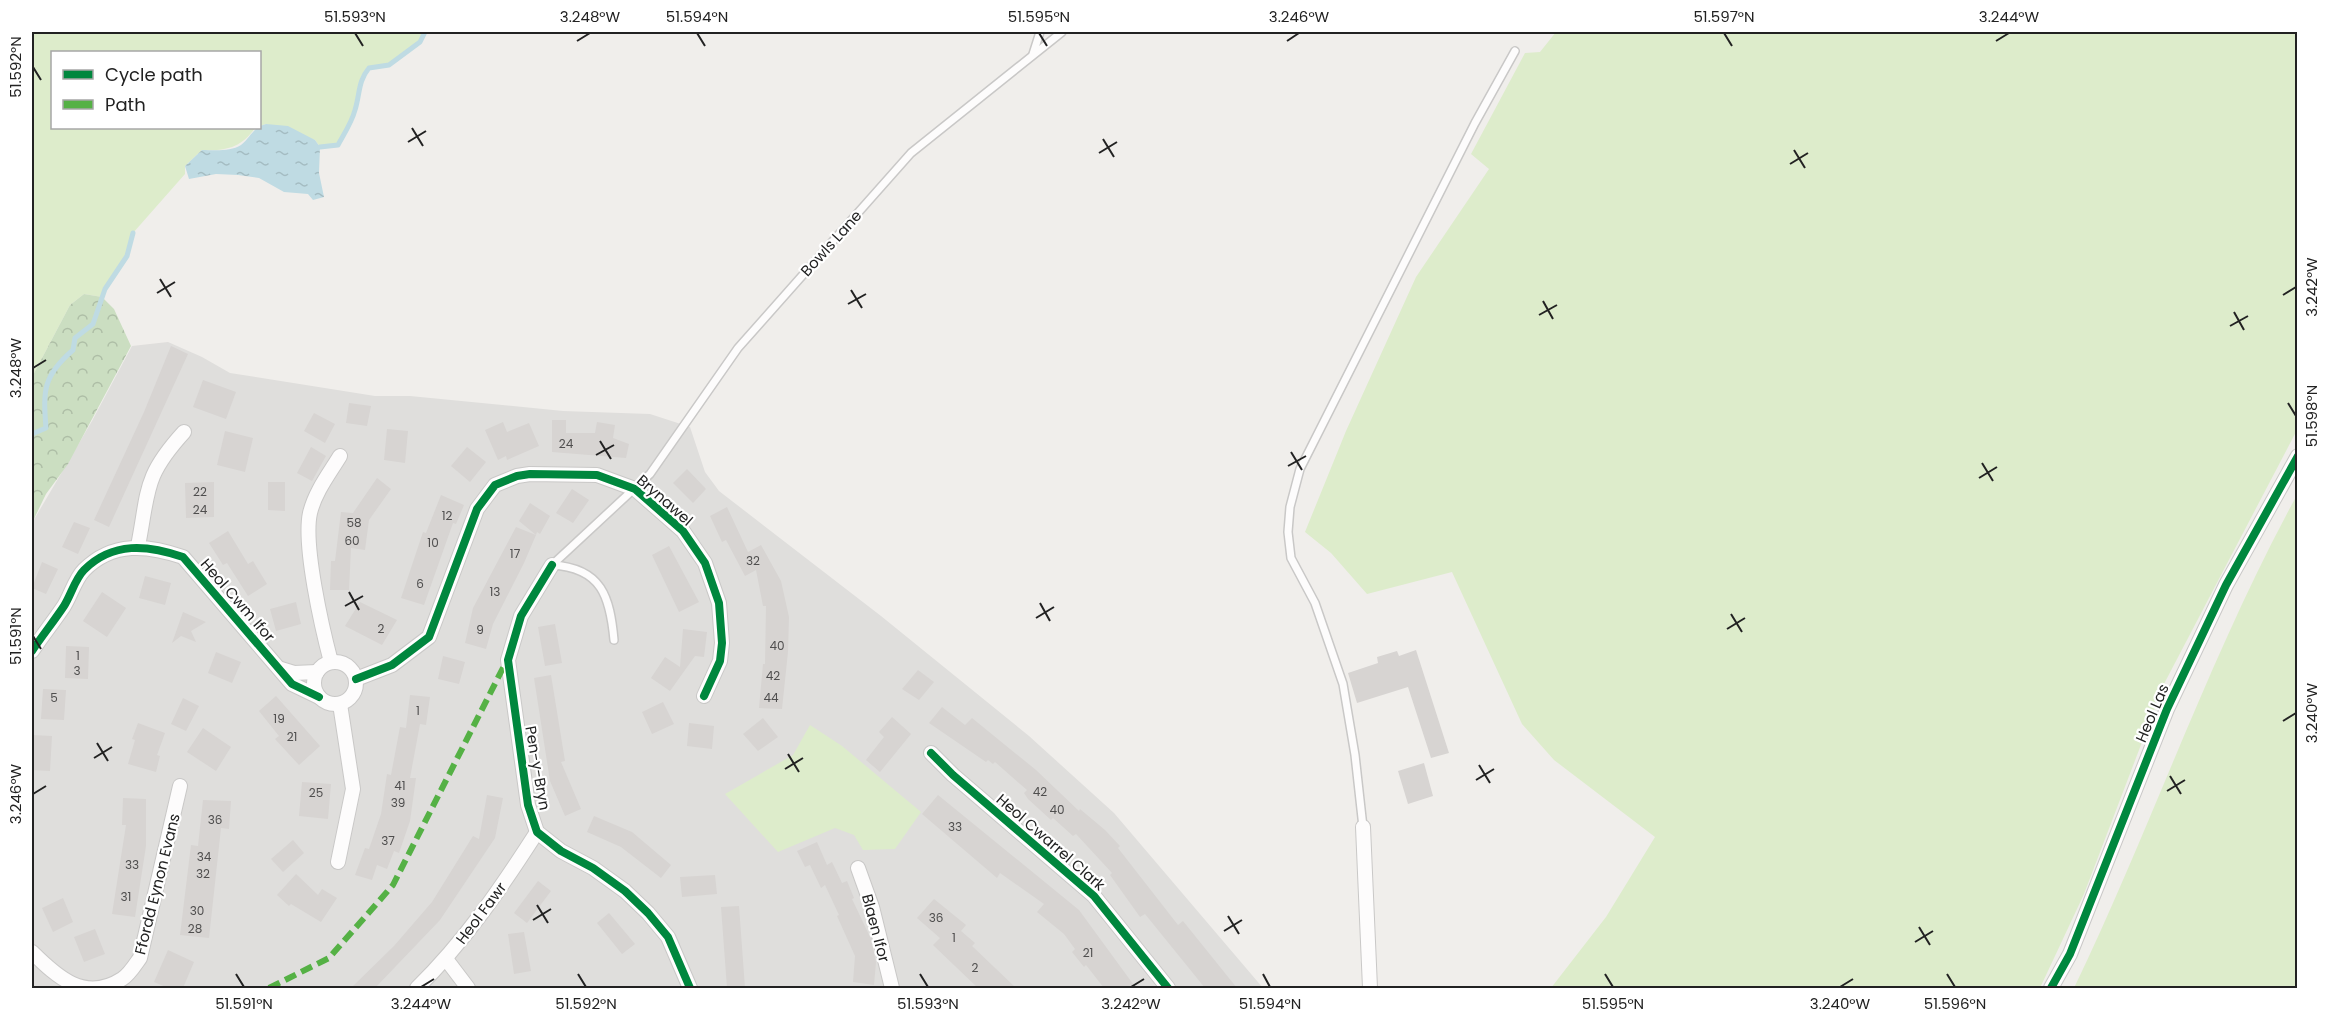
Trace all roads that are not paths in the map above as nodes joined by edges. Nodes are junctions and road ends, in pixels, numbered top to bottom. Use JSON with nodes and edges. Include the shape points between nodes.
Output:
{"nodes":[{"id":1,"x":1040,"y":32,"type":"edge"},
{"id":2,"x":1062,"y":32,"type":"edge"},
{"id":3,"x":1515,"y":51,"type":"dead end"},
{"id":4,"x":1033,"y":54,"type":"junction"},
{"id":5,"x":184,"y":432,"type":"dead end"},
{"id":6,"x":340,"y":456,"type":"dead end"},
{"id":7,"x":2298,"y":456,"type":"edge"},
{"id":8,"x":636,"y":489,"type":"junction"},
{"id":9,"x":138,"y":546,"type":"junction"},
{"id":10,"x":552,"y":566,"type":"junction"},
{"id":11,"x":614,"y":640,"type":"dead end"},
{"id":12,"x":32,"y":651,"type":"edge"},
{"id":13,"x":331,"y":662,"type":"junction"},
{"id":14,"x":281,"y":669,"type":"junction"},
{"id":15,"x":317,"y":672,"type":"junction"},
{"id":16,"x":356,"y":678,"type":"junction"},
{"id":17,"x":704,"y":696,"type":"dead end"},
{"id":18,"x":319,"y":697,"type":"junction"},
{"id":19,"x":340,"y":704,"type":"junction"},
{"id":20,"x":931,"y":753,"type":"dead end"},
{"id":21,"x":180,"y":786,"type":"dead end"},
{"id":22,"x":1363,"y":827,"type":"joint"},
{"id":23,"x":537,"y":832,"type":"junction"},
{"id":24,"x":338,"y":862,"type":"dead end"},
{"id":25,"x":858,"y":868,"type":"dead end"},
{"id":26,"x":32,"y":952,"type":"edge"},
{"id":27,"x":446,"y":959,"type":"junction"},
{"id":28,"x":417,"y":988,"type":"edge"},
{"id":29,"x":468,"y":988,"type":"edge"},
{"id":30,"x":690,"y":988,"type":"edge"},
{"id":31,"x":892,"y":988,"type":"edge"},
{"id":32,"x":1168,"y":988,"type":"edge"},
{"id":33,"x":1370,"y":988,"type":"edge"},
{"id":34,"x":2050,"y":988,"type":"edge"}],
"edges":[{"from":1,"to":4,"type":"lane"},
{"from":2,"to":4,"type":"lane","name":"Bowls Lane"},
{"from":3,"to":22,"type":"lane","via":[[1300,469],[1290,507],[1291,558],[1315,603],[1343,684]]},
{"from":4,"to":8,"type":"lane","name":"Bowls Lane","via":[[911,153],[738,348]]},
{"from":5,"to":9,"type":"street","via":[[151,476]]},
{"from":6,"to":13,"type":"street","via":[[317,493],[309,522],[320,614]]},
{"from":7,"to":34,"type":"street","name":"Heol Las","via":[[2226,585],[2167,709],[2070,954]]},
{"from":8,"to":10,"type":"lane","name":"Bowls Lane"},
{"from":8,"to":16,"type":"street","name":"Brynawel","via":[[612,478],[580,474],[518,476],[495,485],[477,509],[429,638],[393,665]]},
{"from":8,"to":17,"type":"street","name":"Brynawel","via":[[683,531],[712,580],[722,623],[722,643],[720,661]]},
{"from":9,"to":12,"type":"street","name":"Heol Cwm Ifor","via":[[108,552],[83,571]]},
{"from":9,"to":14,"type":"street","name":"Heol Cwm Ifor","via":[[183,557]]},
{"from":10,"to":11,"type":"lane","via":[[576,568],[603,589],[612,611]]},
{"from":10,"to":23,"type":"street","name":"Pen-y-Bryn","via":[[521,616],[507,660],[528,805]]},
{"from":13,"to":15,"type":"street"},
{"from":13,"to":16,"type":"street","via":[[347,665]]},
{"from":14,"to":15,"type":"street"},
{"from":14,"to":18,"type":"street","name":"Heol Cwm Ifor","via":[[292,684]]},
{"from":15,"to":18,"type":"street","via":[[314,686]]},
{"from":16,"to":19,"type":"street","via":[[352,697]]},
{"from":18,"to":19,"type":"street","via":[[326,703]]},
{"from":19,"to":24,"type":"street","via":[[353,789]]},
{"from":20,"to":32,"type":"street","name":"Heol Cwarrel Clark","via":[[1094,896]]},
{"from":21,"to":26,"type":"street","name":"Ffordd Eynon Evans","via":[[140,958],[123,979],[105,986],[75,987],[57,978]]},
{"from":22,"to":33,"type":"street"},
{"from":23,"to":27,"type":"street","name":"Heol Fawr","via":[[486,910]]},
{"from":23,"to":30,"type":"street","name":"Pen-y-Bryn","via":[[626,891],[648,913],[668,937]]},
{"from":25,"to":31,"type":"street","name":"Blaen Ifor"},
{"from":27,"to":28,"type":"street","name":"Heol Fawr"},
{"from":27,"to":29,"type":"street"}]}
